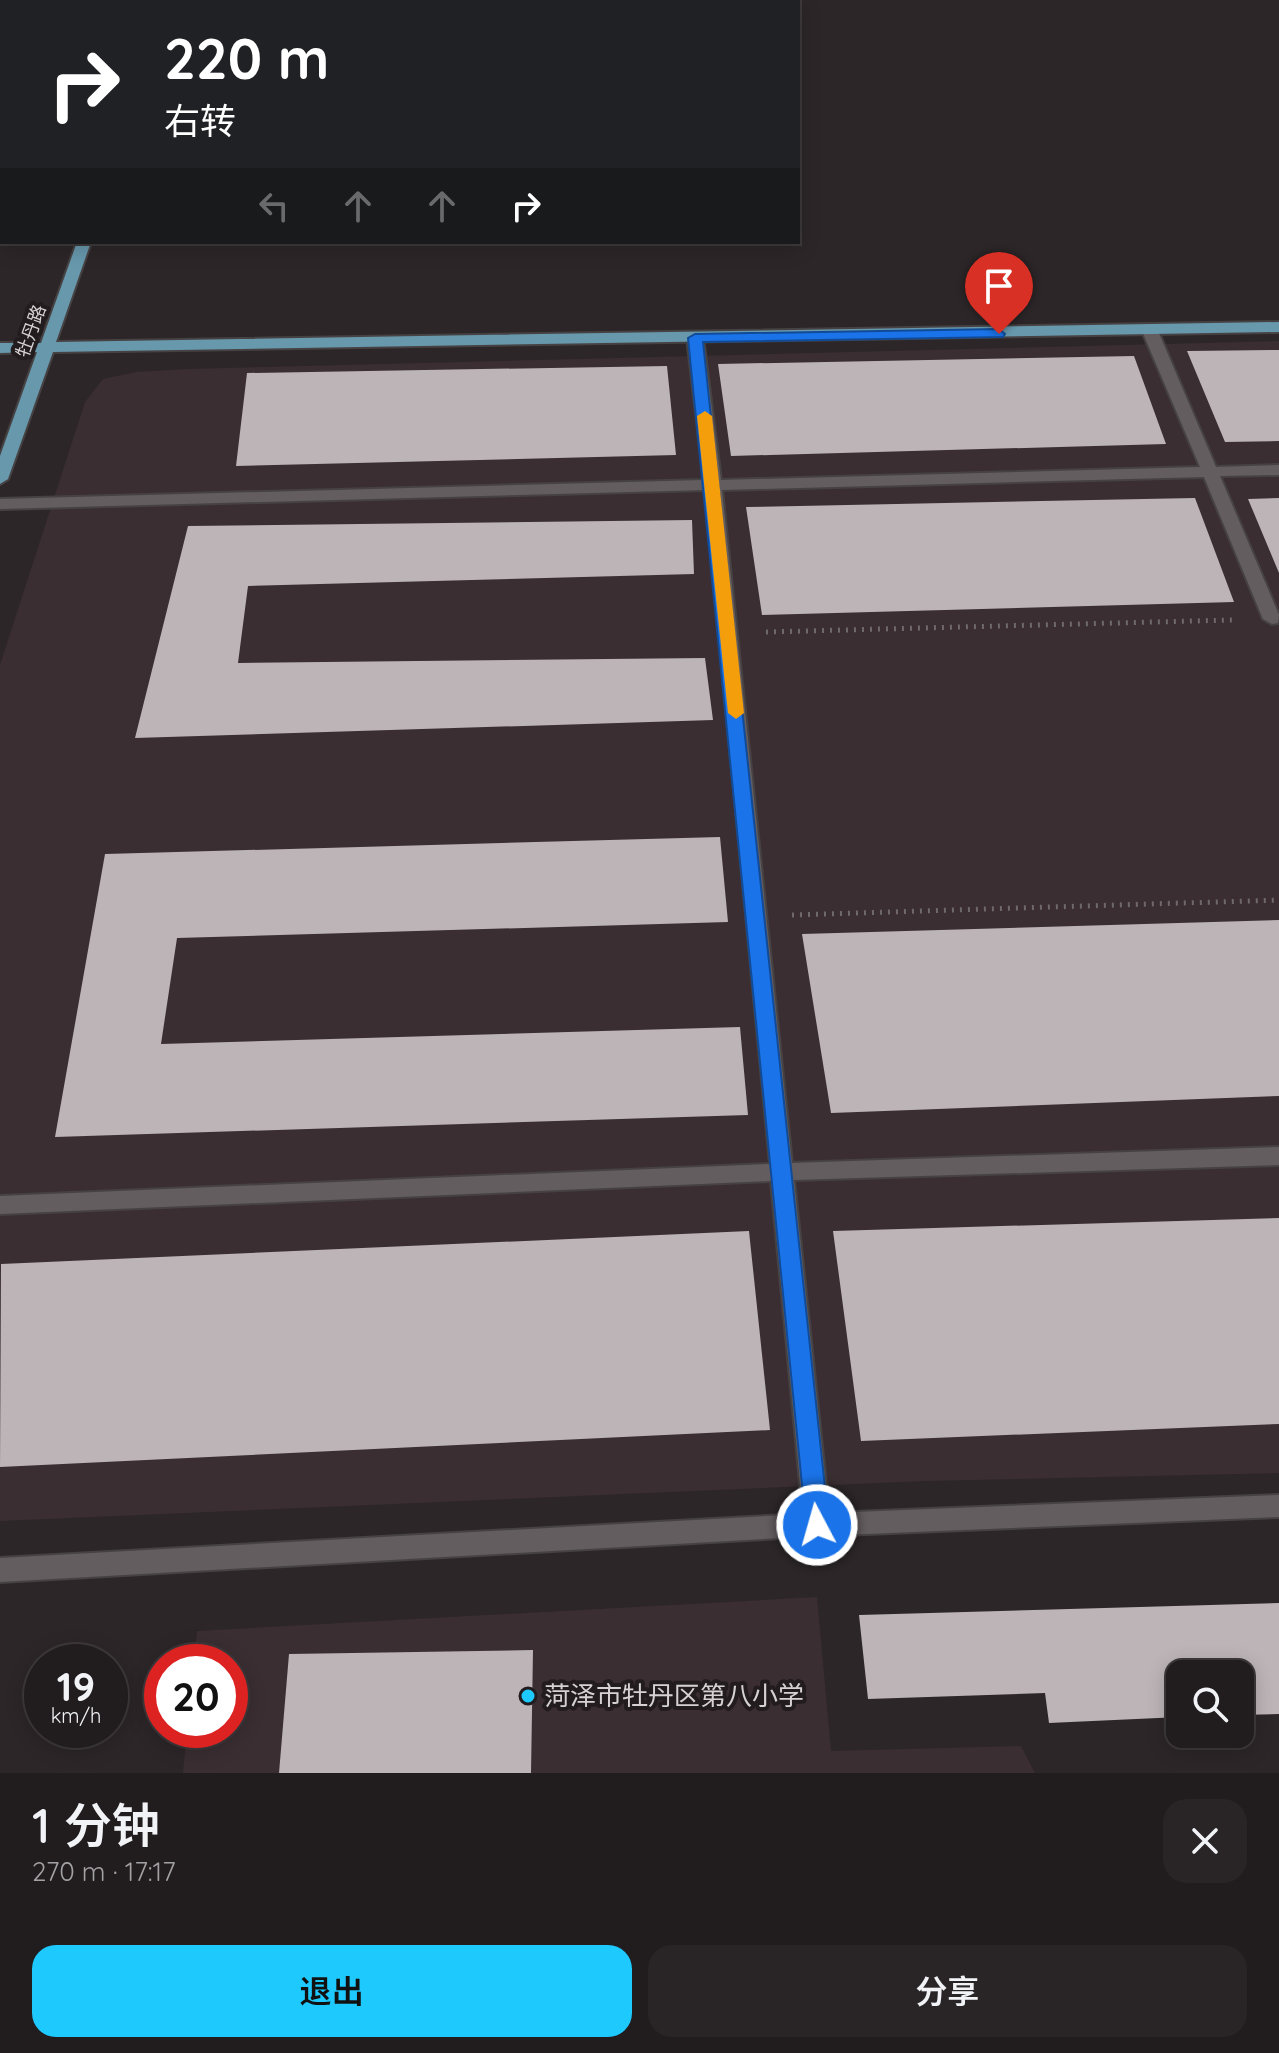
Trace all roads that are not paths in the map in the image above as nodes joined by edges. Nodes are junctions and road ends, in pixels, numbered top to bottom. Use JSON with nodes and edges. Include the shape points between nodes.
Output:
{"nodes":[{"id":1,"x":83,"y":244,"type":"edge"},
{"id":2,"x":1279,"y":327,"type":"edge"},
{"id":3,"x":1150,"y":331,"type":"junction"},
{"id":4,"x":695,"y":338,"type":"junction"},
{"id":5,"x":0,"y":348,"type":"edge"},
{"id":6,"x":46,"y":348,"type":"junction"},
{"id":7,"x":1279,"y":470,"type":"edge"},
{"id":8,"x":1210,"y":472,"type":"junction"},
{"id":9,"x":0,"y":479,"type":"edge"},
{"id":10,"x":713,"y":484,"type":"junction"},
{"id":11,"x":0,"y":504,"type":"edge"},
{"id":12,"x":1272,"y":619,"type":"road end"},
{"id":13,"x":1279,"y":1156,"type":"edge"},
{"id":14,"x":782,"y":1172,"type":"junction"},
{"id":15,"x":0,"y":1205,"type":"edge"},
{"id":16,"x":1279,"y":1506,"type":"edge"},
{"id":17,"x":817,"y":1525,"type":"junction"},
{"id":18,"x":0,"y":1570,"type":"edge"}],
"edges":[{"from":1,"to":6,"type":"main road","name":"牡丹路"},
{"from":2,"to":3,"type":"main road"},
{"from":3,"to":4,"type":"main road"},
{"from":3,"to":8,"type":"street"},
{"from":4,"to":6,"type":"main road"},
{"from":4,"to":10,"type":"street"},
{"from":5,"to":6,"type":"main road"},
{"from":6,"to":9,"type":"main road","name":"牡丹路"},
{"from":7,"to":8,"type":"street"},
{"from":8,"to":10,"type":"street"},
{"from":8,"to":12,"type":"street"},
{"from":10,"to":11,"type":"street"},
{"from":10,"to":14,"type":"street"},
{"from":13,"to":14,"type":"street"},
{"from":14,"to":15,"type":"street"},
{"from":14,"to":17,"type":"street"},
{"from":16,"to":17,"type":"street"},
{"from":17,"to":18,"type":"street"}]}
